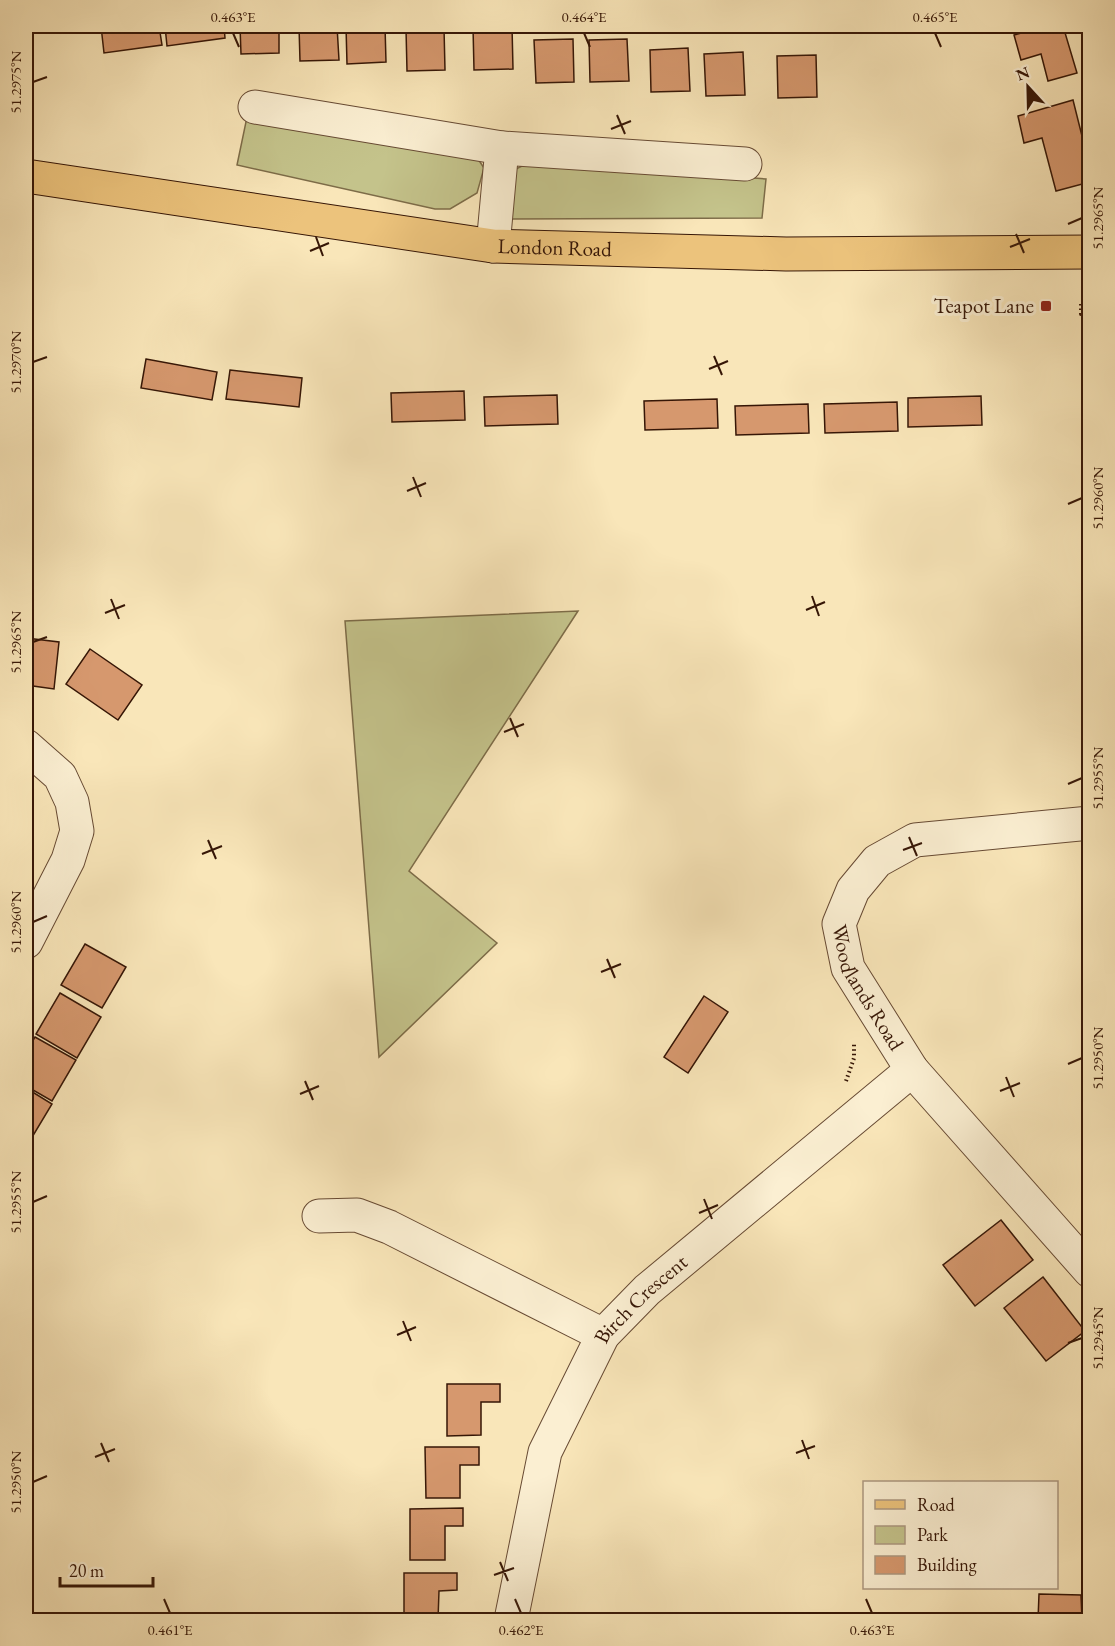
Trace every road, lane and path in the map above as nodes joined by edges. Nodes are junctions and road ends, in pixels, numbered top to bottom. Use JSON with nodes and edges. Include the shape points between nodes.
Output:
{"nodes":[{"id":1,"x":255,"y":107,"type":"dead end"},
{"id":2,"x":502,"y":148,"type":"junction"},
{"id":3,"x":745,"y":164,"type":"dead end"},
{"id":4,"x":26,"y":176,"type":"edge"},
{"id":5,"x":493,"y":246,"type":"junction"},
{"id":6,"x":1089,"y":252,"type":"edge"},
{"id":7,"x":1089,"y":304,"type":"edge"},
{"id":8,"x":1089,"y":315,"type":"edge"},
{"id":9,"x":26,"y":746,"type":"edge"},
{"id":10,"x":1089,"y":823,"type":"edge"},
{"id":11,"x":26,"y":942,"type":"edge"},
{"id":12,"x":912,"y":1070,"type":"junction"},
{"id":13,"x":319,"y":1216,"type":"dead end"},
{"id":14,"x":1089,"y":1271,"type":"edge"},
{"id":15,"x":603,"y":1335,"type":"junction"},
{"id":16,"x":511,"y":1620,"type":"edge"}],
"edges":[{"from":1,"to":2,"type":"street"},
{"from":2,"to":3,"type":"street"},
{"from":2,"to":5,"type":"street"},
{"from":4,"to":5,"type":"main road","name":"London Road"},
{"from":5,"to":6,"type":"main road","name":"London Road","via":[[786,254]]},
{"from":7,"to":8,"type":"path","via":[[1081,304],[1080,314]]},
{"from":9,"to":11,"type":"street","via":[[60,776],[72,802],[78,831],[68,860]]},
{"from":10,"to":12,"type":"street","name":"Woodlands Road","via":[[915,840],[878,861],[853,890],[839,924],[848,968]]},
{"from":12,"to":14,"type":"street","name":"Woodlands Road"},
{"from":12,"to":15,"type":"street","name":"Birch Crescent","via":[[647,1290]]},
{"from":13,"to":15,"type":"street","via":[[357,1215],[389,1227]]},
{"from":15,"to":16,"type":"street","name":"Birch Crescent","via":[[545,1452]]}]}
